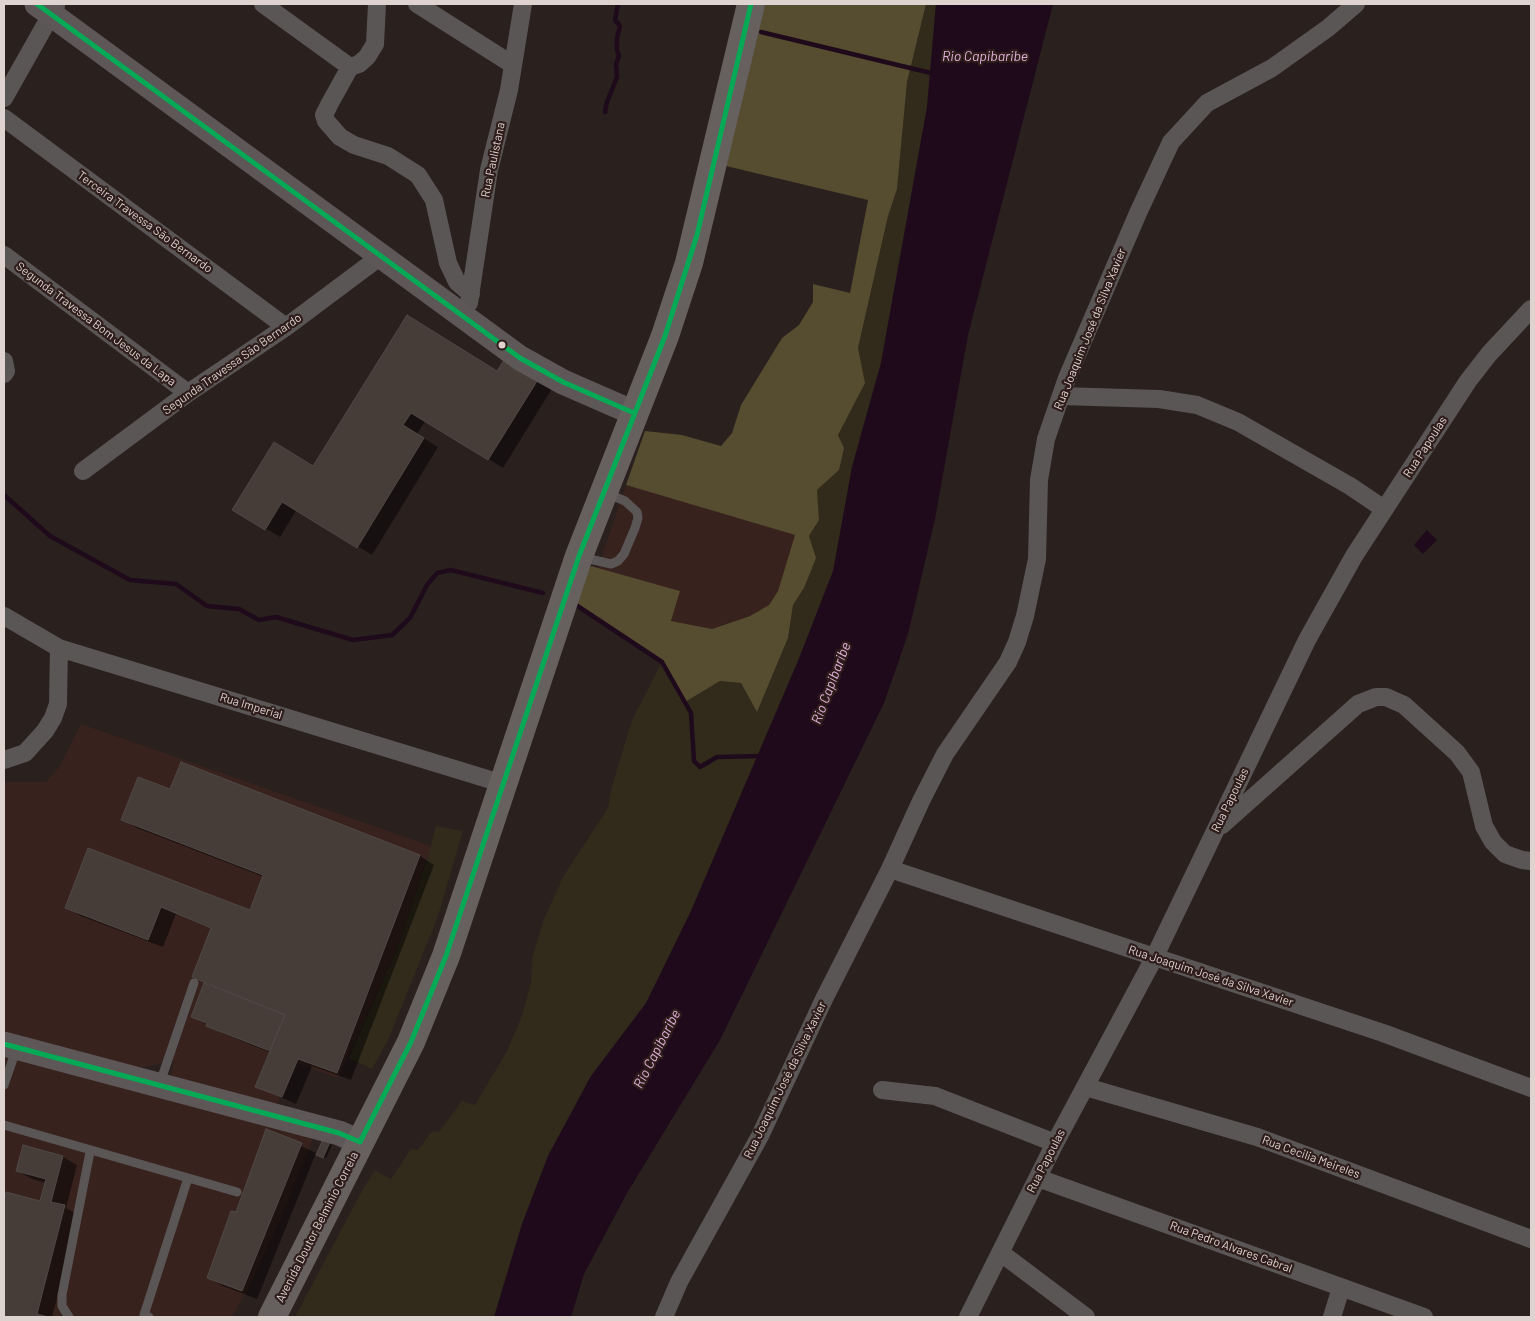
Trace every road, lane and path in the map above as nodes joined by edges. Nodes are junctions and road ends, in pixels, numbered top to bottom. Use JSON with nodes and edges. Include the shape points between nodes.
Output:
{"nodes":[{"id":1,"x":263,"y":4,"type":"edge"},
{"id":2,"x":378,"y":4,"type":"edge"},
{"id":3,"x":417,"y":4,"type":"edge"},
{"id":4,"x":523,"y":4,"type":"edge"},
{"id":5,"x":751,"y":4,"type":"edge"},
{"id":6,"x":1356,"y":4,"type":"edge"},
{"id":7,"x":49,"y":7,"type":"edge"},
{"id":8,"x":513,"y":65,"type":"junction"},
{"id":9,"x":350,"y":67,"type":"junction"},
{"id":10,"x":4,"y":98,"type":"edge"},
{"id":11,"x":4,"y":118,"type":"edge"},
{"id":12,"x":4,"y":255,"type":"edge"},
{"id":13,"x":381,"y":256,"type":"junction"},
{"id":14,"x":469,"y":306,"type":"junction"},
{"id":15,"x":1531,"y":309,"type":"edge"},
{"id":16,"x":286,"y":326,"type":"junction"},
{"id":17,"x":4,"y":361,"type":"edge"},
{"id":18,"x":4,"y":374,"type":"edge"},
{"id":19,"x":188,"y":393,"type":"junction"},
{"id":20,"x":1061,"y":396,"type":"junction"},
{"id":21,"x":634,"y":413,"type":"junction"},
{"id":22,"x":83,"y":471,"type":"dead end"},
{"id":23,"x":604,"y":492,"type":"junction"},
{"id":24,"x":1384,"y":509,"type":"junction"},
{"id":25,"x":579,"y":556,"type":"junction"},
{"id":26,"x":4,"y":616,"type":"edge"},
{"id":27,"x":59,"y":648,"type":"junction"},
{"id":28,"x":4,"y":760,"type":"edge"},
{"id":29,"x":504,"y":784,"type":"junction"},
{"id":30,"x":1215,"y":832,"type":"junction"},
{"id":31,"x":1531,"y":861,"type":"edge"},
{"id":32,"x":890,"y":869,"type":"junction"},
{"id":33,"x":1154,"y":958,"type":"junction"},
{"id":34,"x":194,"y":983,"type":"dead end"},
{"id":35,"x":11,"y":1046,"type":"edge"},
{"id":36,"x":4,"y":1085,"type":"edge"},
{"id":37,"x":160,"y":1086,"type":"junction"},
{"id":38,"x":1086,"y":1087,"type":"junction"},
{"id":39,"x":1531,"y":1088,"type":"edge"},
{"id":40,"x":882,"y":1090,"type":"dead end"},
{"id":41,"x":4,"y":1126,"type":"edge"},
{"id":42,"x":360,"y":1142,"type":"junction"},
{"id":43,"x":1055,"y":1143,"type":"junction"},
{"id":44,"x":90,"y":1152,"type":"junction"},
{"id":45,"x":188,"y":1178,"type":"junction"},
{"id":46,"x":1038,"y":1178,"type":"junction"},
{"id":47,"x":237,"y":1192,"type":"dead end"},
{"id":48,"x":1531,"y":1239,"type":"edge"},
{"id":49,"x":1001,"y":1252,"type":"junction"},
{"id":50,"x":1341,"y":1288,"type":"junction"},
{"id":51,"x":145,"y":1316,"type":"edge"},
{"id":52,"x":70,"y":1317,"type":"edge"},
{"id":53,"x":272,"y":1317,"type":"edge"},
{"id":54,"x":664,"y":1317,"type":"edge"},
{"id":55,"x":968,"y":1317,"type":"edge"},
{"id":56,"x":1086,"y":1317,"type":"edge"},
{"id":57,"x":1332,"y":1317,"type":"edge"},
{"id":58,"x":1424,"y":1317,"type":"edge"}],
"edges":[{"from":1,"to":9,"type":"street"},
{"from":2,"to":9,"type":"street","via":[[375,44],[367,57]]},
{"from":3,"to":8,"type":"street"},
{"from":4,"to":8,"type":"street","name":"Rua Paulistana"},
{"from":5,"to":21,"type":"main road","name":"Avenida Doutor Belmínio Correia","via":[[689,263],[665,336]]},
{"from":6,"to":20,"type":"street","name":"Rua Joaquim José da Silva Xavier","via":[[1272,68],[1207,103],[1171,142]]},
{"from":7,"to":10,"type":"street"},
{"from":7,"to":13,"type":"street"},
{"from":8,"to":14,"type":"street","name":"Rua Paulistana","via":[[489,170]]},
{"from":9,"to":14,"type":"street","via":[[324,115],[326,121],[340,137],[388,156],[418,175],[434,200],[451,269]]},
{"from":11,"to":16,"type":"street","name":"Terceira Travessa São Bernardo"},
{"from":12,"to":19,"type":"street","name":"Segunda Travessa Bom Jesus da Lapa"},
{"from":13,"to":14,"type":"street"},
{"from":13,"to":16,"type":"street","name":"Segunda Travessa São Bernardo"},
{"from":14,"to":21,"type":"street","via":[[520,358],[554,378]]},
{"from":15,"to":24,"type":"street","name":"Rua Papoulas","via":[[1478,367]]},
{"from":16,"to":19,"type":"street","name":"Segunda Travessa São Bernardo"},
{"from":17,"to":18,"type":"street"},
{"from":19,"to":22,"type":"street","name":"Segunda Travessa São Bernardo"},
{"from":20,"to":24,"type":"street","via":[[1159,399],[1198,405],[1238,422]]},
{"from":20,"to":32,"type":"street","name":"Rua Joaquim José da Silva Xavier","via":[[1041,460],[1037,559],[1017,642],[1008,662],[946,754]]},
{"from":21,"to":23,"type":"main road","name":"Avenida Doutor Belmínio Correia"},
{"from":23,"to":25,"type":"main road","name":"Avenida Doutor Belmínio Correia"},
{"from":23,"to":25,"type":"lane","via":[[632,505],[638,518],[635,528],[618,561],[602,563]]},
{"from":24,"to":30,"type":"street","name":"Rua Papoulas","via":[[1307,640]]},
{"from":25,"to":29,"type":"main road","name":"Avenida Doutor Belmínio Correia"},
{"from":26,"to":27,"type":"street","name":"Rua Imperial"},
{"from":27,"to":28,"type":"street","via":[[58,704],[53,718],[25,754]]},
{"from":27,"to":29,"type":"street","name":"Rua Imperial"},
{"from":29,"to":42,"type":"main road","name":"Avenida Doutor Belmínio Correia","via":[[426,1006]]},
{"from":30,"to":31,"type":"street","via":[[1358,704],[1386,697],[1404,705],[1457,754],[1471,772],[1484,826],[1493,842],[1505,854]]},
{"from":30,"to":33,"type":"street","name":"Rua Papoulas"},
{"from":32,"to":33,"type":"street","name":"Rua Joaquim José da Silva Xavier"},
{"from":32,"to":54,"type":"street","name":"Rua Joaquim José da Silva Xavier","via":[[760,1136],[683,1274]]},
{"from":33,"to":38,"type":"street","name":"Rua Papoulas"},
{"from":33,"to":39,"type":"street","name":"Rua Joaquim José da Silva Xavier","via":[[1383,1033]]},
{"from":34,"to":37,"type":"lane"},
{"from":35,"to":36,"type":"lane"},
{"from":35,"to":37,"type":"street"},
{"from":37,"to":42,"type":"street","via":[[339,1133]]},
{"from":38,"to":43,"type":"street","name":"Rua Papoulas"},
{"from":38,"to":48,"type":"street","name":"Rua Cecilia Meireles","via":[[1257,1137]]},
{"from":40,"to":43,"type":"street","via":[[935,1096]]},
{"from":41,"to":44,"type":"lane"},
{"from":42,"to":53,"type":"main road","name":"Avenida Doutor Belmínio Correia"},
{"from":43,"to":46,"type":"street","name":"Rua Papoulas"},
{"from":44,"to":45,"type":"lane"},
{"from":44,"to":52,"type":"lane","via":[[62,1295],[62,1306]]},
{"from":45,"to":47,"type":"lane"},
{"from":45,"to":51,"type":"lane"},
{"from":46,"to":49,"type":"street","name":"Rua Papoulas"},
{"from":46,"to":50,"type":"street","name":"Rua Pedro Alvares Cabral"},
{"from":49,"to":55,"type":"street","name":"Rua Papoulas"},
{"from":49,"to":56,"type":"street"},
{"from":50,"to":57,"type":"street"},
{"from":50,"to":58,"type":"street","name":"Rua Pedro Alvares Cabral"}]}
